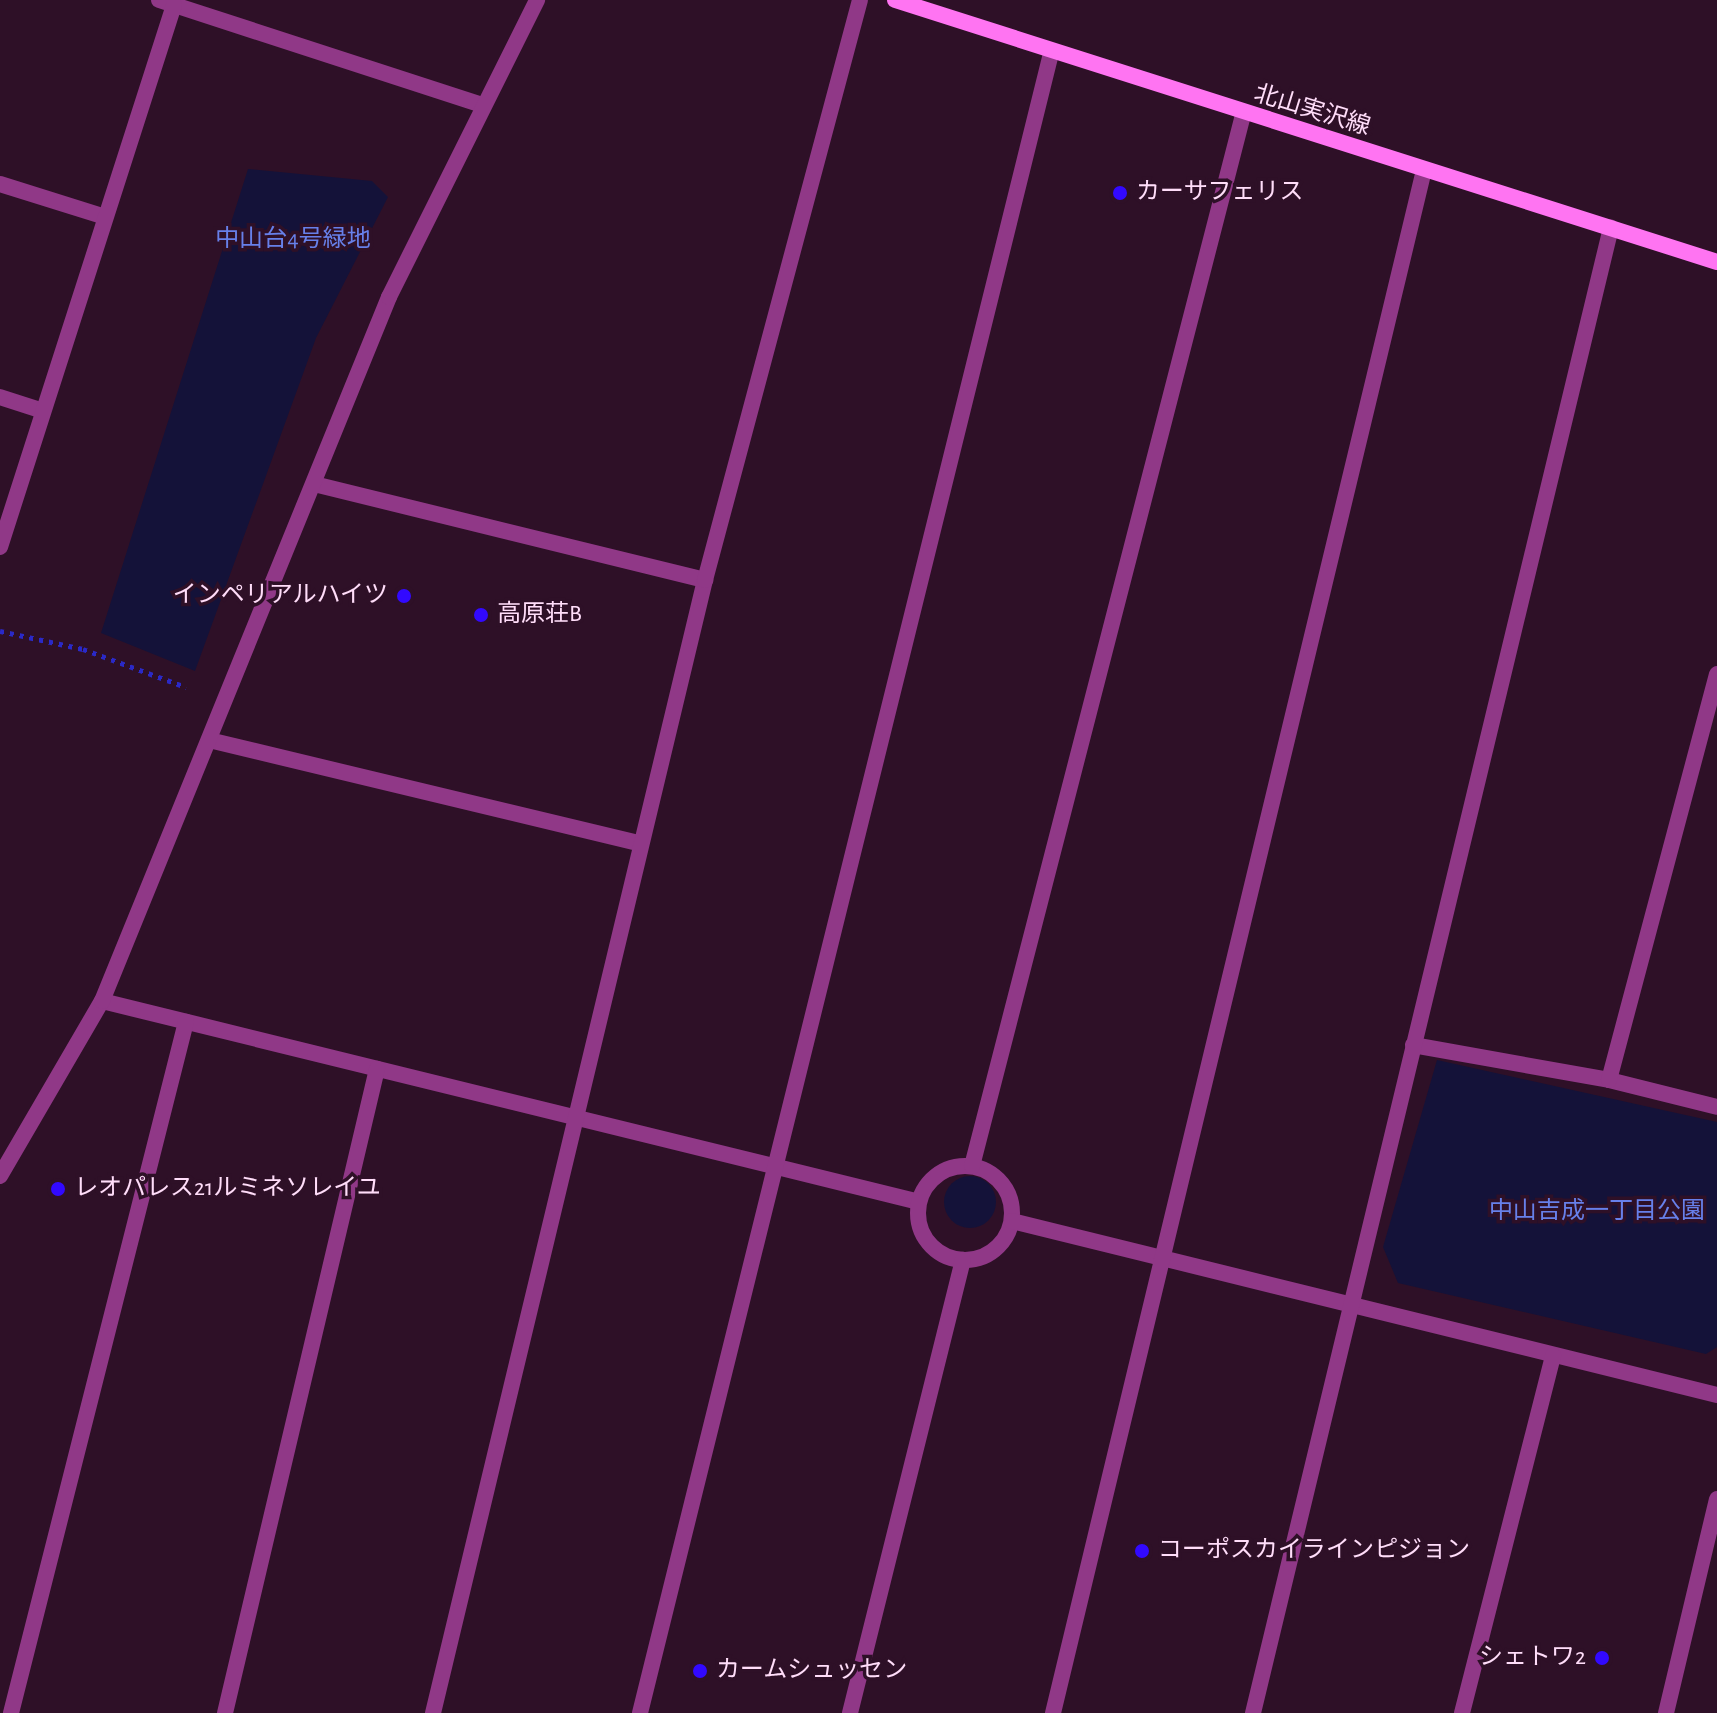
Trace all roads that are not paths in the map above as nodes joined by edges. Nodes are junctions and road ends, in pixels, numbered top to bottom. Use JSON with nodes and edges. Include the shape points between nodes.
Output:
{"nodes":[{"id":1,"x":537,"y":0,"type":"edge"},
{"id":2,"x":860,"y":0,"type":"edge"},
{"id":3,"x":895,"y":0,"type":"edge"},
{"id":4,"x":166,"y":2,"type":"edge"},
{"id":5,"x":1051,"y":53,"type":"junction"},
{"id":6,"x":483,"y":105,"type":"junction"},
{"id":7,"x":1243,"y":115,"type":"junction"},
{"id":8,"x":1424,"y":170,"type":"junction"},
{"id":9,"x":0,"y":184,"type":"edge"},
{"id":10,"x":105,"y":217,"type":"junction"},
{"id":11,"x":1611,"y":228,"type":"junction"},
{"id":12,"x":1717,"y":262,"type":"edge"},
{"id":13,"x":0,"y":397,"type":"edge"},
{"id":14,"x":43,"y":411,"type":"junction"},
{"id":15,"x":314,"y":484,"type":"junction"},
{"id":16,"x":0,"y":547,"type":"edge"},
{"id":17,"x":705,"y":580,"type":"junction"},
{"id":18,"x":1717,"y":674,"type":"edge"},
{"id":19,"x":209,"y":740,"type":"junction"},
{"id":20,"x":641,"y":844,"type":"junction"},
{"id":21,"x":102,"y":1001,"type":"junction"},
{"id":22,"x":186,"y":1022,"type":"junction"},
{"id":23,"x":1413,"y":1045,"type":"junction"},
{"id":24,"x":377,"y":1069,"type":"junction"},
{"id":25,"x":1609,"y":1080,"type":"junction"},
{"id":26,"x":1717,"y":1107,"type":"edge"},
{"id":27,"x":575,"y":1118,"type":"junction"},
{"id":28,"x":772,"y":1166,"type":"junction"},
{"id":29,"x":972,"y":1166,"type":"junction"},
{"id":30,"x":0,"y":1176,"type":"edge"},
{"id":31,"x":919,"y":1202,"type":"junction"},
{"id":32,"x":1012,"y":1221,"type":"junction"},
{"id":33,"x":1163,"y":1258,"type":"junction"},
{"id":34,"x":963,"y":1260,"type":"junction"},
{"id":35,"x":1351,"y":1304,"type":"junction"},
{"id":36,"x":1553,"y":1355,"type":"junction"},
{"id":37,"x":1717,"y":1395,"type":"edge"},
{"id":38,"x":1717,"y":1499,"type":"edge"},
{"id":39,"x":11,"y":1713,"type":"edge"},
{"id":40,"x":225,"y":1713,"type":"edge"},
{"id":41,"x":433,"y":1713,"type":"edge"},
{"id":42,"x":640,"y":1713,"type":"edge"},
{"id":43,"x":850,"y":1713,"type":"edge"},
{"id":44,"x":1053,"y":1713,"type":"edge"},
{"id":45,"x":1253,"y":1713,"type":"edge"},
{"id":46,"x":1462,"y":1713,"type":"edge"},
{"id":47,"x":1666,"y":1713,"type":"edge"}],
"edges":[{"from":1,"to":6,"type":"street"},
{"from":2,"to":17,"type":"street"},
{"from":3,"to":5,"type":"street","name":"北山実沢線"},
{"from":4,"to":6,"type":"street"},
{"from":4,"to":10,"type":"street"},
{"from":5,"to":7,"type":"street","name":"北山実沢線"},
{"from":5,"to":28,"type":"street"},
{"from":6,"to":15,"type":"street","via":[[389,297]]},
{"from":7,"to":8,"type":"street","name":"北山実沢線"},
{"from":7,"to":29,"type":"street"},
{"from":8,"to":11,"type":"street","name":"北山実沢線"},
{"from":8,"to":33,"type":"street"},
{"from":9,"to":10,"type":"street"},
{"from":10,"to":14,"type":"street"},
{"from":11,"to":12,"type":"street","name":"北山実沢線"},
{"from":11,"to":23,"type":"street"},
{"from":13,"to":14,"type":"street"},
{"from":14,"to":16,"type":"street"},
{"from":15,"to":17,"type":"street"},
{"from":15,"to":19,"type":"street"},
{"from":17,"to":20,"type":"street"},
{"from":18,"to":25,"type":"street"},
{"from":19,"to":20,"type":"street"},
{"from":19,"to":21,"type":"street"},
{"from":20,"to":27,"type":"street"},
{"from":21,"to":22,"type":"street"},
{"from":21,"to":30,"type":"street"},
{"from":22,"to":24,"type":"street"},
{"from":22,"to":39,"type":"street"},
{"from":23,"to":25,"type":"street"},
{"from":23,"to":35,"type":"street"},
{"from":24,"to":27,"type":"street"},
{"from":24,"to":40,"type":"street"},
{"from":25,"to":26,"type":"street"},
{"from":27,"to":28,"type":"street"},
{"from":27,"to":41,"type":"street"},
{"from":28,"to":31,"type":"street"},
{"from":28,"to":42,"type":"street"},
{"from":29,"to":31,"type":"street","via":[[944,1170]]},
{"from":29,"to":32,"type":"street","via":[[986,1170],[1008,1191]]},
{"from":31,"to":34,"type":"street","via":[[927,1242],[949,1258]]},
{"from":32,"to":33,"type":"street"},
{"from":32,"to":34,"type":"street","via":[[990,1254]]},
{"from":33,"to":35,"type":"street"},
{"from":33,"to":44,"type":"street"},
{"from":34,"to":43,"type":"street"},
{"from":35,"to":36,"type":"street"},
{"from":35,"to":45,"type":"street"},
{"from":36,"to":37,"type":"street"},
{"from":36,"to":46,"type":"street"},
{"from":38,"to":47,"type":"street"}]}
